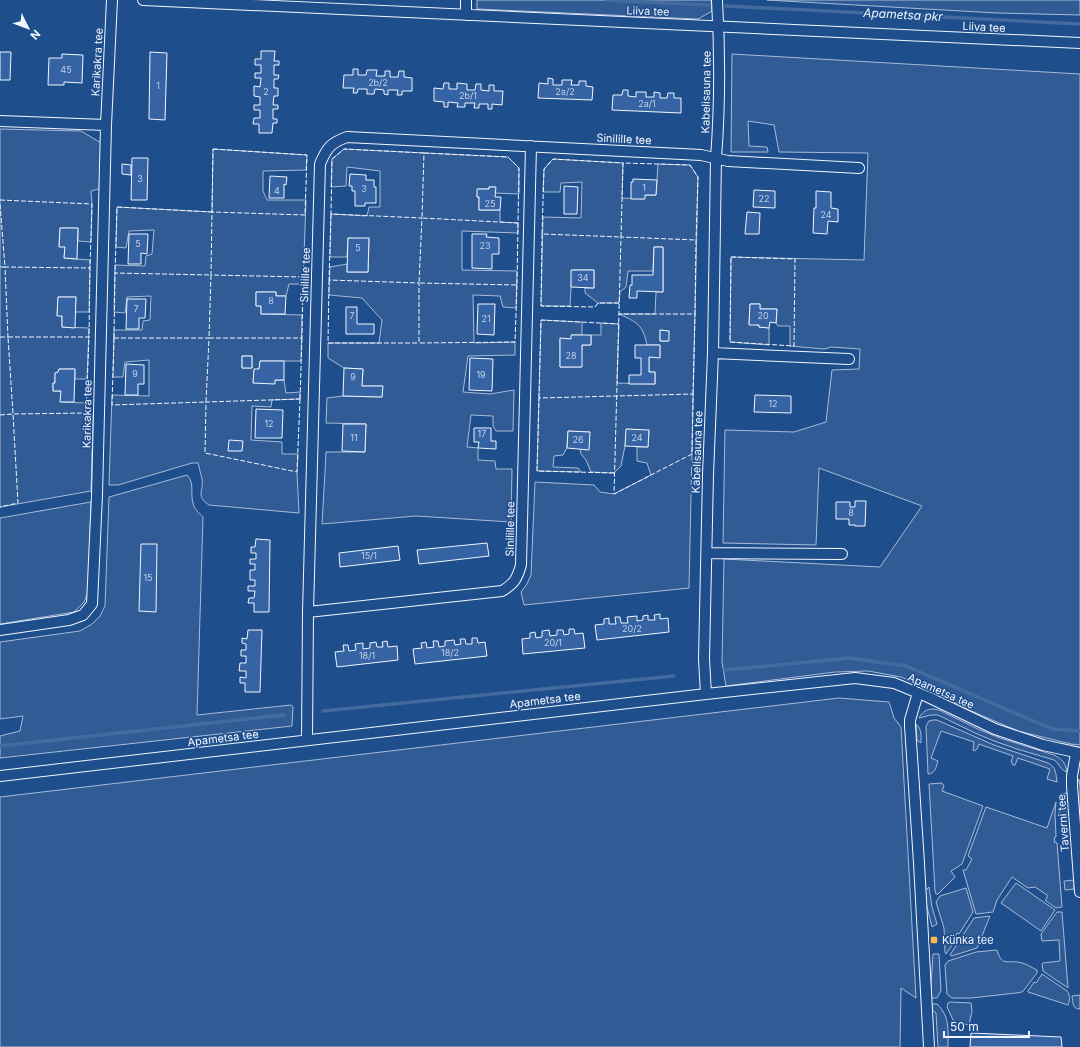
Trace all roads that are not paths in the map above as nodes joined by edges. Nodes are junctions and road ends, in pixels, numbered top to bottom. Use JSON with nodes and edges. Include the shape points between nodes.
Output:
{"nodes":[{"id":1,"x":112,"y":0,"type":"edge"},
{"id":2,"x":143,"y":0,"type":"edge"},
{"id":3,"x":466,"y":0,"type":"edge"},
{"id":4,"x":716,"y":0,"type":"edge"},
{"id":5,"x":466,"y":15,"type":"junction"},
{"id":6,"x":718,"y":26,"type":"junction"},
{"id":7,"x":1080,"y":43,"type":"edge"},
{"id":8,"x":0,"y":121,"type":"edge"},
{"id":9,"x":106,"y":125,"type":"junction"},
{"id":10,"x":531,"y":146,"type":"junction"},
{"id":11,"x":716,"y":158,"type":"junction"},
{"id":12,"x":859,"y":168,"type":"dead end"},
{"id":13,"x":713,"y":353,"type":"junction"},
{"id":14,"x":849,"y":359,"type":"dead end"},
{"id":15,"x":707,"y":553,"type":"junction"},
{"id":16,"x":842,"y":554,"type":"dead end"},
{"id":17,"x":308,"y":612,"type":"junction"},
{"id":18,"x":0,"y":630,"type":"edge"},
{"id":19,"x":918,"y":693,"type":"junction"},
{"id":20,"x":706,"y":694,"type":"junction"},
{"id":21,"x":307,"y":740,"type":"junction"},
{"id":22,"x":1078,"y":753,"type":"edge"},
{"id":23,"x":0,"y":776,"type":"edge"},
{"id":24,"x":1080,"y":892,"type":"edge"},
{"id":25,"x":929,"y":1047,"type":"edge"}],
"edges":[{"from":1,"to":9,"type":"street","name":"Karikakra tee"},
{"from":2,"to":5,"type":"street","name":"Liiva tee"},
{"from":3,"to":5,"type":"street"},
{"from":4,"to":6,"type":"street","name":"Kabelisauna tee"},
{"from":5,"to":6,"type":"street","name":"Liiva tee"},
{"from":6,"to":7,"type":"street","name":"Liiva tee"},
{"from":6,"to":11,"type":"street","name":"Kabelisauna tee"},
{"from":8,"to":9,"type":"street"},
{"from":9,"to":18,"type":"street","name":"Karikakra tee","via":[[92,604],[83,615],[69,620]]},
{"from":10,"to":11,"type":"street","name":"Sinilille tee","via":[[701,155]]},
{"from":10,"to":17,"type":"street","name":"Sinilille tee","via":[[521,565],[518,577],[502,591]]},
{"from":10,"to":17,"type":"street","name":"Sinilille tee","via":[[347,137],[336,141],[324,155],[320,164]]},
{"from":11,"to":12,"type":"street","via":[[728,161]]},
{"from":11,"to":13,"type":"street","name":"Kabelisauna tee"},
{"from":13,"to":14,"type":"street"},
{"from":13,"to":15,"type":"street","name":"Kabelisauna tee"},
{"from":15,"to":16,"type":"street"},
{"from":15,"to":20,"type":"street","name":"Kabelisauna tee","via":[[704,659]]},
{"from":17,"to":21,"type":"street","name":"Sinilille tee"},
{"from":19,"to":20,"type":"street","name":"Apametsa tee","via":[[894,684],[855,678]]},
{"from":19,"to":22,"type":"street","name":"Apametsa tee","via":[[995,729],[1043,745]]},
{"from":19,"to":25,"type":"street","via":[[910,726]]},
{"from":20,"to":21,"type":"street","name":"Apametsa tee"},
{"from":21,"to":23,"type":"street","name":"Apametsa tee"},
{"from":22,"to":24,"type":"street","name":"Taverni tee","via":[[1072,786]]}]}
